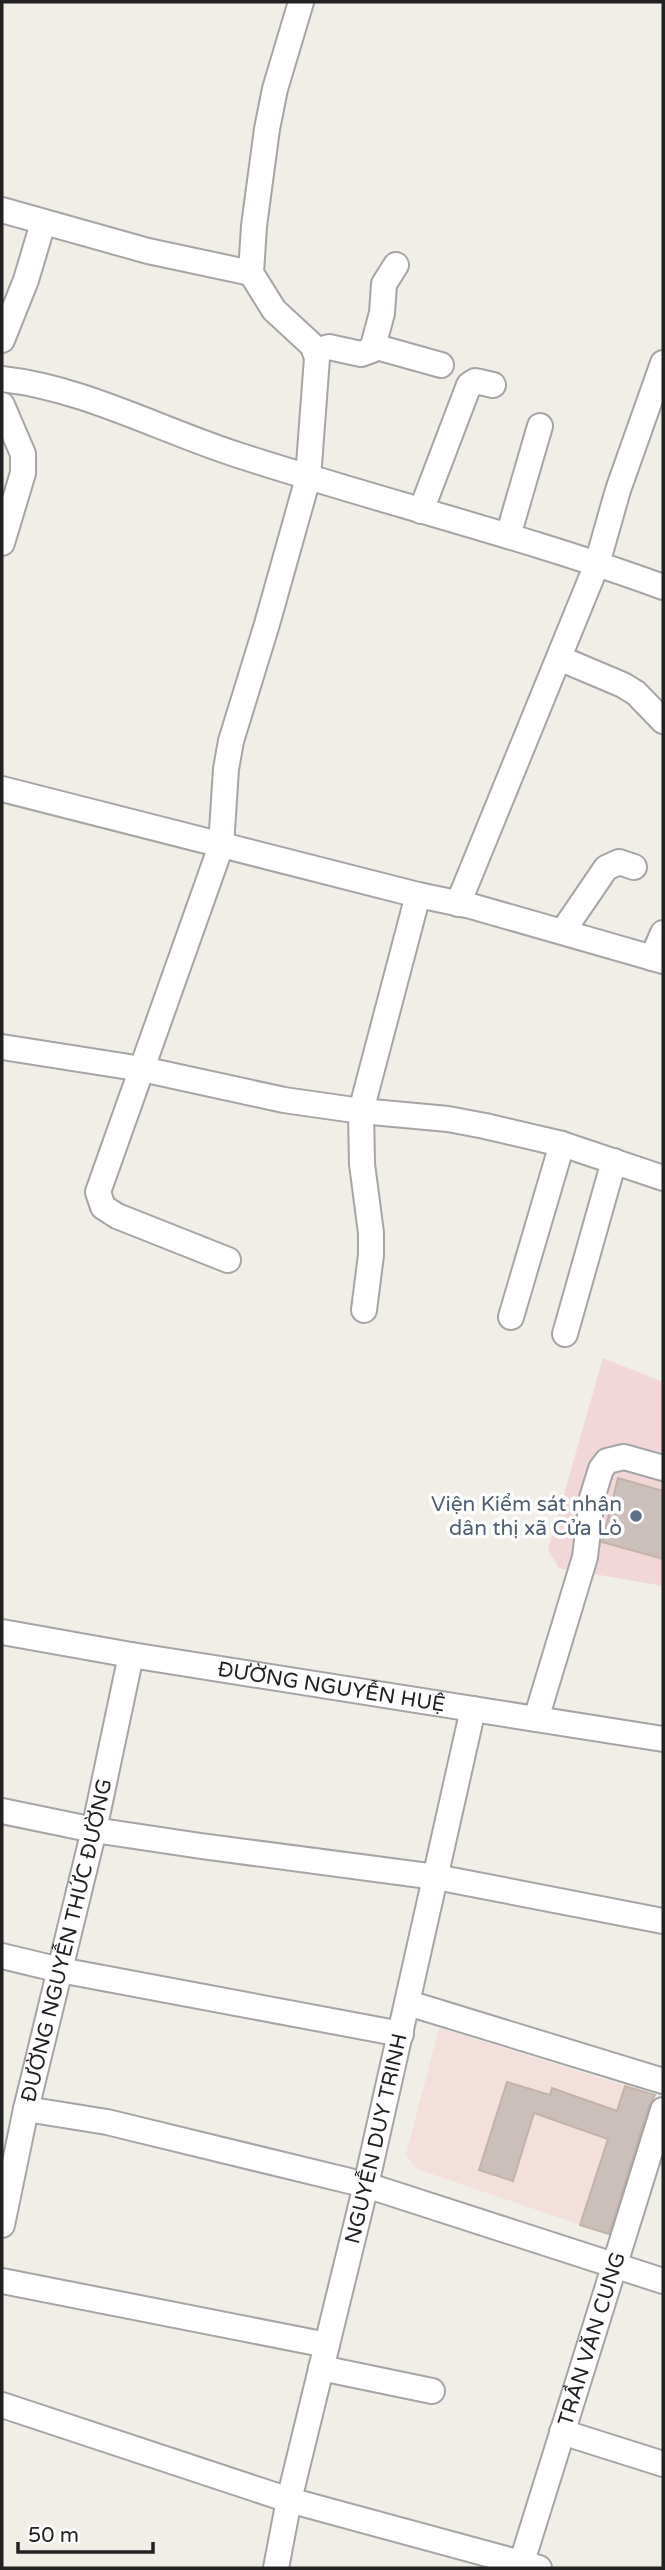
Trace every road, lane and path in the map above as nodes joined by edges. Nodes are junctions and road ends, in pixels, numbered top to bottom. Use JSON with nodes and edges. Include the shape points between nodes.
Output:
{"nodes":[{"id":1,"x":301,"y":2,"type":"edge"},
{"id":2,"x":2,"y":209,"type":"edge"},
{"id":3,"x":43,"y":223,"type":"junction"},
{"id":4,"x":396,"y":265,"type":"dead end"},
{"id":5,"x":251,"y":273,"type":"junction"},
{"id":6,"x":2,"y":340,"type":"edge"},
{"id":7,"x":373,"y":346,"type":"junction"},
{"id":8,"x":315,"y":351,"type":"junction"},
{"id":9,"x":663,"y":363,"type":"edge"},
{"id":10,"x":441,"y":365,"type":"dead end"},
{"id":11,"x":2,"y":379,"type":"edge"},
{"id":12,"x":493,"y":385,"type":"dead end"},
{"id":13,"x":2,"y":405,"type":"edge"},
{"id":14,"x":540,"y":426,"type":"dead end"},
{"id":15,"x":307,"y":478,"type":"junction"},
{"id":16,"x":422,"y":511,"type":"junction"},
{"id":17,"x":508,"y":536,"type":"junction"},
{"id":18,"x":2,"y":542,"type":"edge"},
{"id":19,"x":597,"y":564,"type":"junction"},
{"id":20,"x":663,"y":587,"type":"edge"},
{"id":21,"x":559,"y":658,"type":"junction"},
{"id":22,"x":663,"y":721,"type":"edge"},
{"id":23,"x":2,"y":789,"type":"edge"},
{"id":24,"x":221,"y":846,"type":"junction"},
{"id":25,"x":635,"y":867,"type":"dead end"},
{"id":26,"x":418,"y":895,"type":"junction"},
{"id":27,"x":458,"y":904,"type":"junction"},
{"id":28,"x":563,"y":932,"type":"junction"},
{"id":29,"x":663,"y":933,"type":"edge"},
{"id":30,"x":658,"y":959,"type":"edge"},
{"id":31,"x":2,"y":1047,"type":"edge"},
{"id":32,"x":142,"y":1069,"type":"junction"},
{"id":33,"x":361,"y":1111,"type":"junction"},
{"id":34,"x":562,"y":1144,"type":"junction"},
{"id":35,"x":614,"y":1161,"type":"junction"},
{"id":36,"x":663,"y":1178,"type":"edge"},
{"id":37,"x":228,"y":1260,"type":"dead end"},
{"id":38,"x":364,"y":1310,"type":"dead end"},
{"id":39,"x":511,"y":1317,"type":"dead end"},
{"id":40,"x":565,"y":1335,"type":"dead end"},
{"id":41,"x":663,"y":1468,"type":"edge"},
{"id":42,"x":2,"y":1632,"type":"edge"},
{"id":43,"x":131,"y":1655,"type":"junction"},
{"id":44,"x":473,"y":1709,"type":"junction"},
{"id":45,"x":536,"y":1719,"type":"junction"},
{"id":46,"x":663,"y":1739,"type":"edge"},
{"id":47,"x":2,"y":1811,"type":"edge"},
{"id":48,"x":94,"y":1830,"type":"junction"},
{"id":49,"x":436,"y":1877,"type":"junction"},
{"id":50,"x":663,"y":1921,"type":"edge"},
{"id":51,"x":2,"y":1956,"type":"edge"},
{"id":52,"x":60,"y":1970,"type":"junction"},
{"id":53,"x":408,"y":2003,"type":"junction"},
{"id":54,"x":401,"y":2034,"type":"junction"},
{"id":55,"x":663,"y":2081,"type":"edge"},
{"id":56,"x":26,"y":2109,"type":"junction"},
{"id":57,"x":663,"y":2110,"type":"edge"},
{"id":58,"x":366,"y":2185,"type":"junction"},
{"id":59,"x":2,"y":2225,"type":"edge"},
{"id":60,"x":614,"y":2266,"type":"junction"},
{"id":61,"x":2,"y":2281,"type":"edge"},
{"id":62,"x":663,"y":2281,"type":"edge"},
{"id":63,"x":324,"y":2357,"type":"junction"},
{"id":64,"x":432,"y":2391,"type":"dead end"},
{"id":65,"x":2,"y":2405,"type":"edge"},
{"id":66,"x":562,"y":2432,"type":"junction"},
{"id":67,"x":663,"y":2465,"type":"edge"},
{"id":68,"x":289,"y":2500,"type":"junction"},
{"id":69,"x":527,"y":2566,"type":"edge"},
{"id":70,"x":276,"y":2568,"type":"edge"}],
"edges":[{"from":1,"to":5,"type":"street","via":[[267,129]]},
{"from":2,"to":3,"type":"street"},
{"from":3,"to":5,"type":"street"},
{"from":3,"to":6,"type":"street"},
{"from":4,"to":7,"type":"street","via":[[384,284]]},
{"from":5,"to":8,"type":"street","via":[[274,310]]},
{"from":7,"to":8,"type":"street","via":[[368,354],[328,348]]},
{"from":7,"to":10,"type":"street"},
{"from":8,"to":15,"type":"street","via":[[318,369]]},
{"from":9,"to":19,"type":"street"},
{"from":11,"to":15,"type":"street","via":[[55,388]]},
{"from":12,"to":16,"type":"street","via":[[475,381],[469,385]]},
{"from":13,"to":18,"type":"street","via":[[23,454],[23,473]]},
{"from":14,"to":17,"type":"street"},
{"from":15,"to":16,"type":"street"},
{"from":15,"to":24,"type":"street","via":[[231,741]]},
{"from":16,"to":17,"type":"street"},
{"from":17,"to":19,"type":"street"},
{"from":19,"to":20,"type":"street"},
{"from":19,"to":21,"type":"street"},
{"from":21,"to":22,"type":"street","via":[[623,685]]},
{"from":21,"to":27,"type":"street"},
{"from":23,"to":24,"type":"street"},
{"from":24,"to":26,"type":"street"},
{"from":24,"to":32,"type":"street"},
{"from":25,"to":28,"type":"street","via":[[619,862],[606,868]]},
{"from":26,"to":27,"type":"street"},
{"from":26,"to":33,"type":"street"},
{"from":27,"to":28,"type":"street"},
{"from":28,"to":30,"type":"street"},
{"from":29,"to":30,"type":"street"},
{"from":31,"to":32,"type":"street"},
{"from":32,"to":33,"type":"street","via":[[284,1100]]},
{"from":32,"to":37,"type":"street","via":[[102,1179],[99,1201],[117,1216]]},
{"from":33,"to":34,"type":"street","via":[[448,1119]]},
{"from":33,"to":38,"type":"street","via":[[371,1233]]},
{"from":34,"to":35,"type":"street"},
{"from":34,"to":39,"type":"street"},
{"from":35,"to":36,"type":"street"},
{"from":35,"to":40,"type":"street"},
{"from":41,"to":45,"type":"street","via":[[624,1457],[607,1461],[601,1469],[592,1498],[586,1557]]},
{"from":42,"to":43,"type":"street","name":"ĐƯỜNG NGUYỄN HUỆ"},
{"from":43,"to":44,"type":"street","name":"ĐƯỜNG NGUYỄN HUỆ"},
{"from":43,"to":48,"type":"street","name":"ĐƯỜNG NGUYỄN THỨC ĐƯỜNG"},
{"from":44,"to":45,"type":"street","name":"ĐƯỜNG NGUYỄN HUỆ"},
{"from":44,"to":49,"type":"street","name":"NGUYỄN DUY TRINH"},
{"from":45,"to":46,"type":"street","name":"ĐƯỜNG NGUYỄN HUỆ"},
{"from":47,"to":48,"type":"street"},
{"from":48,"to":49,"type":"street"},
{"from":48,"to":52,"type":"street","name":"ĐƯỜNG NGUYỄN THỨC ĐƯỜNG"},
{"from":49,"to":50,"type":"street"},
{"from":49,"to":53,"type":"street","name":"NGUYỄN DUY TRINH"},
{"from":51,"to":52,"type":"street"},
{"from":52,"to":54,"type":"street"},
{"from":52,"to":56,"type":"street","name":"ĐƯỜNG NGUYỄN THỨC ĐƯỜNG"},
{"from":53,"to":54,"type":"street","name":"NGUYỄN DUY TRINH"},
{"from":53,"to":55,"type":"street"},
{"from":54,"to":58,"type":"street","name":"NGUYỄN DUY TRINH"},
{"from":56,"to":58,"type":"street","via":[[107,2122]]},
{"from":56,"to":59,"type":"street","name":"ĐƯỜNG NGUYỄN THỨC ĐƯỜNG"},
{"from":57,"to":60,"type":"street","name":"TRẦN VĂN CUNG"},
{"from":58,"to":60,"type":"street"},
{"from":58,"to":63,"type":"street","name":"NGUYỄN DUY TRINH"},
{"from":60,"to":62,"type":"street"},
{"from":60,"to":66,"type":"street","name":"TRẦN VĂN CUNG"},
{"from":61,"to":63,"type":"street"},
{"from":63,"to":64,"type":"street"},
{"from":63,"to":68,"type":"street","name":"NGUYỄN DUY TRINH"},
{"from":65,"to":68,"type":"street"},
{"from":66,"to":67,"type":"street"},
{"from":66,"to":69,"type":"street","name":"TRẦN VĂN CUNG"},
{"from":68,"to":69,"type":"street"},
{"from":68,"to":70,"type":"street","name":"NGUYỄN DUY TRINH"}]}
